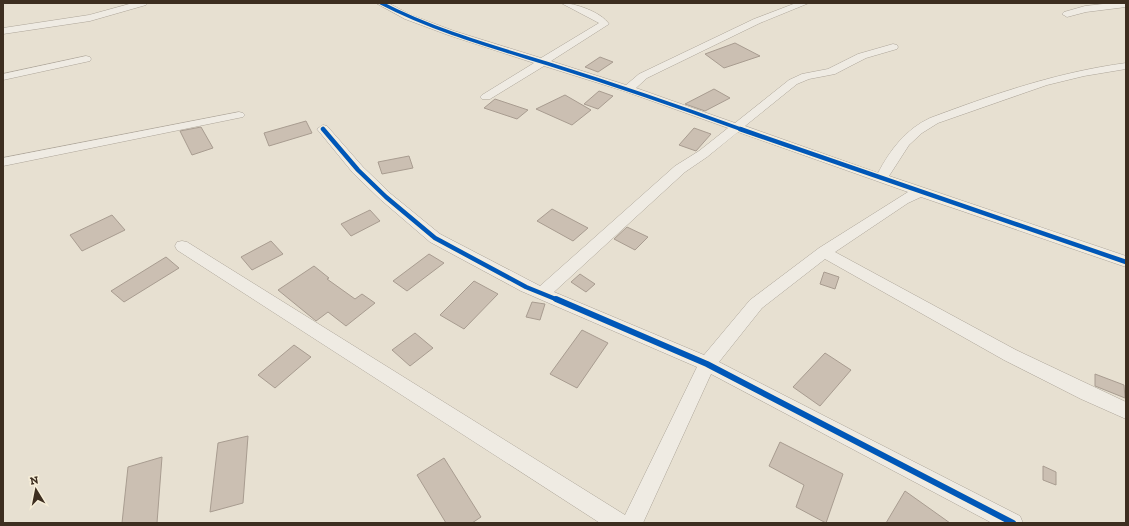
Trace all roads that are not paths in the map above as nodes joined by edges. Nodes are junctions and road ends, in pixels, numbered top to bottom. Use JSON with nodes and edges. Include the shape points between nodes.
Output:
{"nodes":[{"id":1,"x":143,"y":3,"type":"edge"},
{"id":2,"x":380,"y":3,"type":"edge"},
{"id":3,"x":566,"y":3,"type":"edge"},
{"id":4,"x":804,"y":3,"type":"edge"},
{"id":5,"x":1126,"y":4,"type":"edge"},
{"id":6,"x":1067,"y":14,"type":"dead end"},
{"id":7,"x":3,"y":31,"type":"edge"},
{"id":8,"x":893,"y":47,"type":"dead end"},
{"id":9,"x":86,"y":59,"type":"dead end"},
{"id":10,"x":544,"y":63,"type":"junction"},
{"id":11,"x":1126,"y":66,"type":"edge"},
{"id":12,"x":3,"y":77,"type":"edge"},
{"id":13,"x":628,"y":89,"type":"junction"},
{"id":14,"x":486,"y":97,"type":"dead end"},
{"id":15,"x":239,"y":115,"type":"dead end"},
{"id":16,"x":735,"y":127,"type":"junction"},
{"id":17,"x":323,"y":129,"type":"dead end"},
{"id":18,"x":3,"y":162,"type":"edge"},
{"id":19,"x":881,"y":179,"type":"junction"},
{"id":20,"x":920,"y":192,"type":"junction"},
{"id":21,"x":182,"y":246,"type":"dead end"},
{"id":22,"x":824,"y":252,"type":"junction"},
{"id":23,"x":1126,"y":262,"type":"edge"},
{"id":24,"x":542,"y":294,"type":"junction"},
{"id":25,"x":707,"y":364,"type":"junction"},
{"id":26,"x":1126,"y":411,"type":"edge"},
{"id":27,"x":619,"y":523,"type":"edge"},
{"id":28,"x":632,"y":523,"type":"edge"},
{"id":29,"x":1013,"y":523,"type":"edge"}],
"edges":[{"from":1,"to":7,"type":"street","via":[[90,18]]},
{"from":2,"to":10,"type":"street","via":[[408,17]]},
{"from":3,"to":10,"type":"street","via":[[604,24]]},
{"from":4,"to":13,"type":"street","via":[[757,21],[643,76]]},
{"from":5,"to":6,"type":"street"},
{"from":8,"to":16,"type":"street","via":[[862,56],[831,72],[806,76],[793,82]]},
{"from":9,"to":12,"type":"street"},
{"from":10,"to":13,"type":"street"},
{"from":10,"to":14,"type":"street"},
{"from":11,"to":19,"type":"street","via":[[1077,73],[1047,81],[1002,95],[925,125],[891,157]]},
{"from":13,"to":16,"type":"street"},
{"from":15,"to":18,"type":"street"},
{"from":16,"to":19,"type":"street"},
{"from":16,"to":24,"type":"street","via":[[703,154],[680,169]]},
{"from":17,"to":24,"type":"street","via":[[358,170],[435,238]]},
{"from":19,"to":20,"type":"street"},
{"from":20,"to":22,"type":"street","via":[[903,200]]},
{"from":20,"to":23,"type":"street"},
{"from":21,"to":27,"type":"street"},
{"from":22,"to":25,"type":"street","via":[[756,304]]},
{"from":22,"to":26,"type":"street","via":[[1051,376]]},
{"from":24,"to":25,"type":"street"},
{"from":25,"to":28,"type":"street"},
{"from":25,"to":29,"type":"street"}]}
